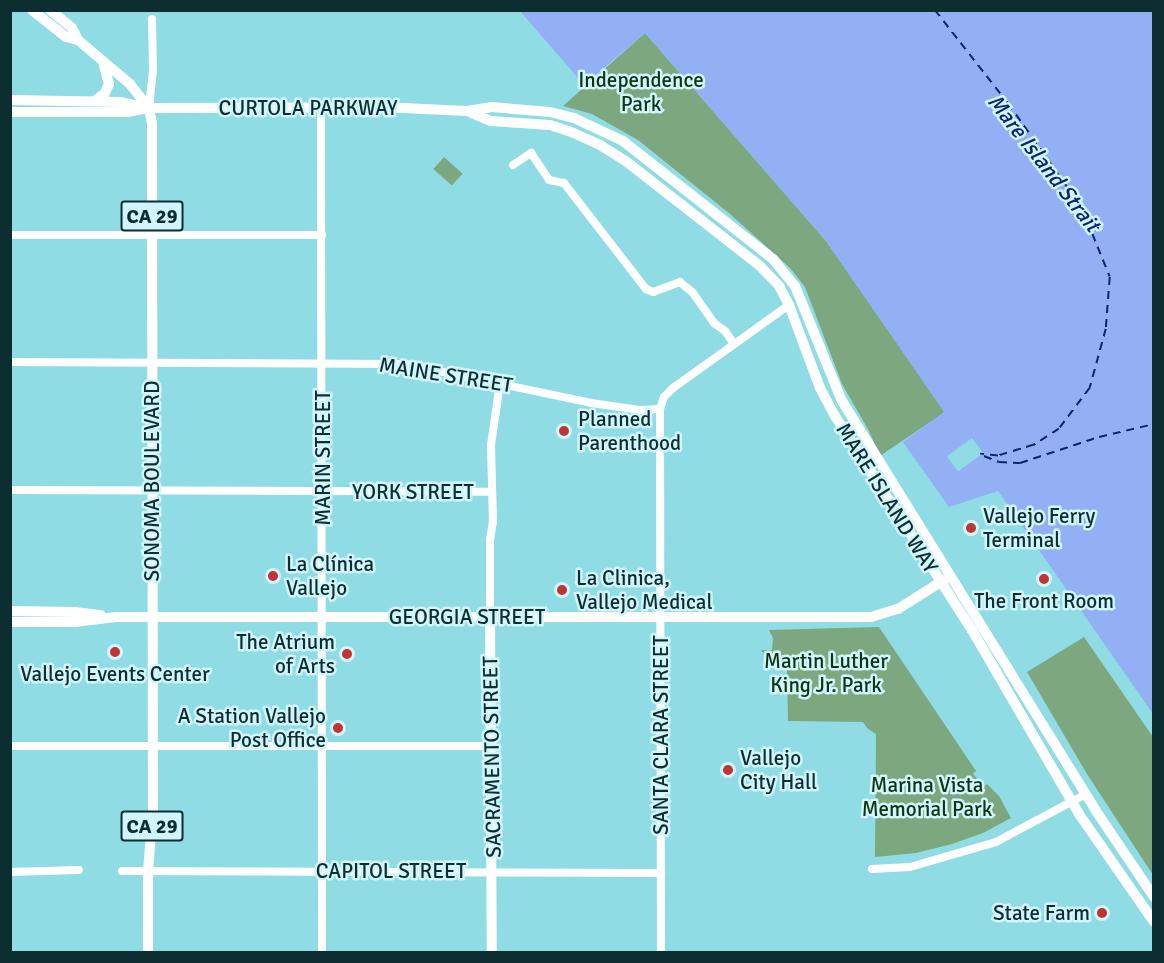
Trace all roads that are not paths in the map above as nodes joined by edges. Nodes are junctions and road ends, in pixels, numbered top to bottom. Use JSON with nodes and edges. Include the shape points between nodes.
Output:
{"nodes":[{"id":1,"x":32,"y":10,"type":"edge"},
{"id":2,"x":50,"y":10,"type":"edge"},
{"id":3,"x":152,"y":19,"type":"dead end"},
{"id":4,"x":78,"y":40,"type":"junction"},
{"id":5,"x":102,"y":59,"type":"junction"},
{"id":6,"x":10,"y":100,"type":"edge"},
{"id":7,"x":95,"y":101,"type":"junction"},
{"id":8,"x":321,"y":107,"type":"junction"},
{"id":9,"x":149,"y":108,"type":"junction"},
{"id":10,"x":10,"y":111,"type":"edge"},
{"id":11,"x":467,"y":111,"type":"junction"},
{"id":12,"x":574,"y":118,"type":"joint"},
{"id":13,"x":569,"y":131,"type":"joint"},
{"id":14,"x":513,"y":165,"type":"dead end"},
{"id":15,"x":10,"y":235,"type":"edge"},
{"id":16,"x":152,"y":235,"type":"junction"},
{"id":17,"x":322,"y":235,"type":"junction"},
{"id":18,"x":801,"y":297,"type":"junction"},
{"id":19,"x":789,"y":305,"type":"junction"},
{"id":20,"x":734,"y":344,"type":"junction"},
{"id":21,"x":10,"y":362,"type":"edge"},
{"id":22,"x":152,"y":362,"type":"junction"},
{"id":23,"x":322,"y":365,"type":"junction"},
{"id":24,"x":500,"y":383,"type":"junction"},
{"id":25,"x":660,"y":409,"type":"junction"},
{"id":26,"x":10,"y":490,"type":"edge"},
{"id":27,"x":151,"y":492,"type":"junction"},
{"id":28,"x":323,"y":492,"type":"junction"},
{"id":29,"x":492,"y":492,"type":"junction"},
{"id":30,"x":952,"y":574,"type":"junction"},
{"id":31,"x":941,"y":583,"type":"junction"},
{"id":32,"x":10,"y":611,"type":"edge"},
{"id":33,"x":116,"y":617,"type":"junction"},
{"id":34,"x":153,"y":617,"type":"junction"},
{"id":35,"x":323,"y":617,"type":"junction"},
{"id":36,"x":490,"y":617,"type":"junction"},
{"id":37,"x":660,"y":618,"type":"junction"},
{"id":38,"x":10,"y":622,"type":"edge"},
{"id":39,"x":10,"y":746,"type":"edge"},
{"id":40,"x":153,"y":746,"type":"junction"},
{"id":41,"x":322,"y":746,"type":"junction"},
{"id":42,"x":491,"y":746,"type":"junction"},
{"id":43,"x":1086,"y":794,"type":"junction"},
{"id":44,"x":1073,"y":803,"type":"junction"},
{"id":45,"x":872,"y":869,"type":"dead end"},
{"id":46,"x":79,"y":870,"type":"dead end"},
{"id":47,"x":122,"y":871,"type":"dead end"},
{"id":48,"x":148,"y":871,"type":"junction"},
{"id":49,"x":322,"y":871,"type":"junction"},
{"id":50,"x":10,"y":872,"type":"edge"},
{"id":51,"x":493,"y":872,"type":"junction"},
{"id":52,"x":661,"y":873,"type":"junction"},
{"id":53,"x":1154,"y":897,"type":"edge"},
{"id":54,"x":1154,"y":922,"type":"edge"},
{"id":55,"x":148,"y":952,"type":"edge"},
{"id":56,"x":322,"y":952,"type":"edge"},
{"id":57,"x":492,"y":952,"type":"edge"},
{"id":58,"x":661,"y":952,"type":"edge"}],
"edges":[{"from":1,"to":4,"type":"main road","via":[[66,37]]},
{"from":2,"to":4,"type":"main road","via":[[72,28]]},
{"from":3,"to":9,"type":"street"},
{"from":4,"to":5,"type":"main road"},
{"from":5,"to":7,"type":"main road","via":[[109,84]]},
{"from":5,"to":9,"type":"main road"},
{"from":6,"to":7,"type":"main road","name":"CURTOLA PARKWAY"},
{"from":7,"to":9,"type":"main road","name":"CURTOLA PARKWAY"},
{"from":8,"to":9,"type":"main road","name":"CURTOLA PARKWAY"},
{"from":8,"to":11,"type":"main road","name":"CURTOLA PARKWAY"},
{"from":8,"to":17,"type":"street","name":"MARIN STREET"},
{"from":9,"to":10,"type":"main road","name":"CURTOLA PARKWAY","via":[[128,112]]},
{"from":9,"to":16,"type":"main road","name":"SONOMA BOULEVARD","number":"CA 29"},
{"from":11,"to":12,"type":"main road","name":"CURTOLA PARKWAY","via":[[491,107]]},
{"from":11,"to":13,"type":"main road","name":"CURTOLA PARKWAY","via":[[491,121],[539,124]]},
{"from":12,"to":18,"type":"main road","name":"MARE ISLAND WAY","via":[[622,141],[773,259]]},
{"from":13,"to":19,"type":"main road","name":"MARE ISLAND WAY","via":[[627,162],[760,266],[779,286]]},
{"from":14,"to":20,"type":"street","via":[[531,153],[549,180],[564,183],[646,289],[653,292],[680,282]]},
{"from":15,"to":16,"type":"street"},
{"from":16,"to":17,"type":"street"},
{"from":16,"to":22,"type":"main road","name":"SONOMA BOULEVARD","number":"CA 29"},
{"from":17,"to":23,"type":"street","name":"MARIN STREET"},
{"from":18,"to":19,"type":"main road"},
{"from":18,"to":30,"type":"main road","name":"MARE ISLAND WAY","via":[[842,401]]},
{"from":19,"to":20,"type":"street"},
{"from":19,"to":31,"type":"main road","name":"MARE ISLAND WAY","via":[[835,417]]},
{"from":20,"to":25,"type":"street","via":[[673,387]]},
{"from":21,"to":22,"type":"street","name":"MAINE STREET"},
{"from":22,"to":23,"type":"street","name":"MAINE STREET"},
{"from":22,"to":27,"type":"main road","name":"SONOMA BOULEVARD","number":"CA 29"},
{"from":23,"to":24,"type":"street","name":"MAINE STREET","via":[[405,364]]},
{"from":23,"to":28,"type":"street","name":"MARIN STREET"},
{"from":24,"to":25,"type":"street","name":"MAINE STREET","via":[[599,405]]},
{"from":24,"to":29,"type":"street","name":"SACRAMENTO STREET","via":[[491,434]]},
{"from":25,"to":37,"type":"street","name":"SANTA CLARA STREET"},
{"from":26,"to":27,"type":"street","name":"YORK STREET"},
{"from":27,"to":28,"type":"street","name":"YORK STREET"},
{"from":27,"to":34,"type":"main road","name":"SONOMA BOULEVARD","number":"CA 29"},
{"from":28,"to":29,"type":"street","name":"YORK STREET"},
{"from":28,"to":35,"type":"street","name":"MARIN STREET"},
{"from":29,"to":36,"type":"street","name":"SACRAMENTO STREET"},
{"from":30,"to":31,"type":"main road","name":"GEORGIA STREET"},
{"from":30,"to":43,"type":"main road","name":"MARE ISLAND WAY"},
{"from":31,"to":37,"type":"main road","name":"GEORGIA STREET","via":[[898,609],[871,617]]},
{"from":31,"to":44,"type":"main road","name":"MARE ISLAND WAY"},
{"from":32,"to":33,"type":"main road","name":"GEORGIA STREET"},
{"from":33,"to":34,"type":"main road","name":"GEORGIA STREET"},
{"from":33,"to":38,"type":"main road","name":"GEORGIA STREET","via":[[74,622]]},
{"from":34,"to":35,"type":"main road","name":"GEORGIA STREET"},
{"from":34,"to":40,"type":"main road","name":"SONOMA BOULEVARD","number":"CA 29"},
{"from":35,"to":36,"type":"main road","name":"GEORGIA STREET"},
{"from":35,"to":41,"type":"street","name":"MARIN STREET"},
{"from":36,"to":37,"type":"main road","name":"GEORGIA STREET"},
{"from":36,"to":42,"type":"main road","name":"SACRAMENTO STREET"},
{"from":37,"to":52,"type":"street","name":"SANTA CLARA STREET"},
{"from":39,"to":40,"type":"street"},
{"from":40,"to":41,"type":"street"},
{"from":40,"to":48,"type":"main road","name":"SONOMA BOULEVARD","number":"CA 29"},
{"from":41,"to":42,"type":"street"},
{"from":41,"to":49,"type":"street","name":"MARIN STREET"},
{"from":42,"to":51,"type":"main road","name":"SACRAMENTO STREET"},
{"from":43,"to":44,"type":"street"},
{"from":43,"to":53,"type":"main road","name":"MARE ISLAND WAY"},
{"from":44,"to":45,"type":"street","via":[[996,842],[943,860]]},
{"from":44,"to":54,"type":"main road","name":"MARE ISLAND WAY"},
{"from":46,"to":50,"type":"street"},
{"from":47,"to":48,"type":"street","name":"CAPITOL STREET"},
{"from":48,"to":49,"type":"street","name":"CAPITOL STREET"},
{"from":48,"to":55,"type":"main road","name":"SONOMA BOULEVARD","number":"CA 29"},
{"from":49,"to":51,"type":"street","name":"CAPITOL STREET"},
{"from":49,"to":56,"type":"street","name":"MARIN STREET"},
{"from":51,"to":52,"type":"street","name":"CAPITOL STREET"},
{"from":51,"to":57,"type":"main road","name":"SACRAMENTO STREET"},
{"from":52,"to":58,"type":"street","name":"SANTA CLARA STREET"}]}
